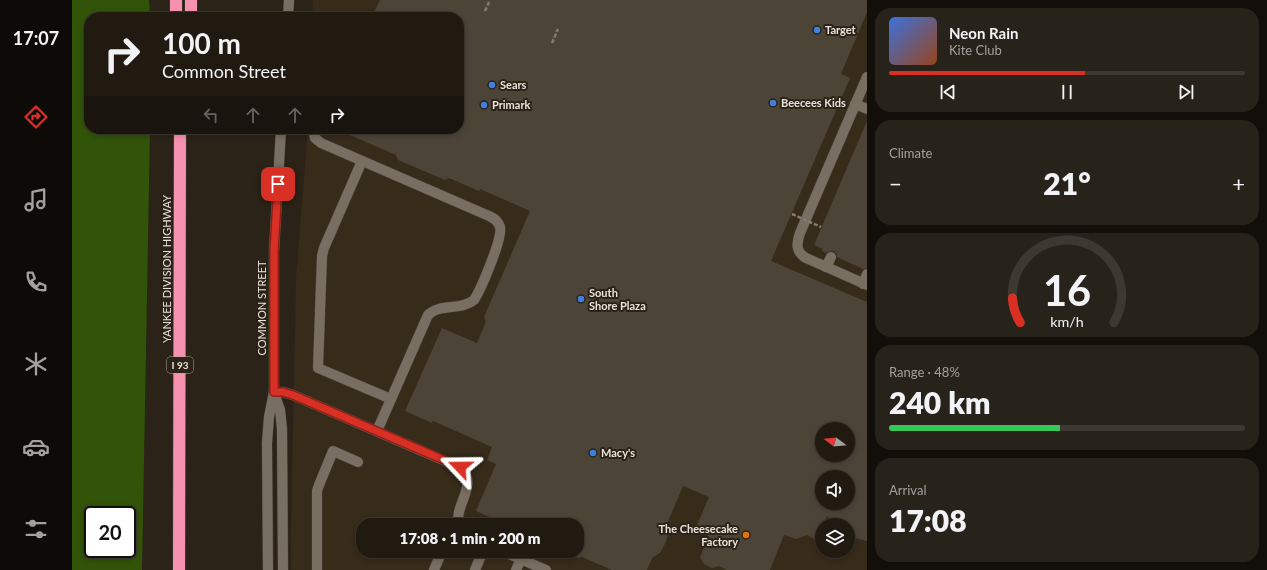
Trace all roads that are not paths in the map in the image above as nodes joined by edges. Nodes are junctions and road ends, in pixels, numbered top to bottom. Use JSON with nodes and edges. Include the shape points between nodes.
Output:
{"nodes":[{"id":1,"x":176,"y":0,"type":"edge"},
{"id":2,"x":191,"y":0,"type":"edge"},
{"id":3,"x":289,"y":0,"type":"edge"},
{"id":4,"x":176,"y":12,"type":"edge"},
{"id":5,"x":191,"y":12,"type":"edge"},
{"id":6,"x":288,"y":12,"type":"edge"},
{"id":7,"x":867,"y":78,"type":"edge"},
{"id":8,"x":855,"y":104,"type":"junction"},
{"id":9,"x":867,"y":109,"type":"edge"},
{"id":10,"x":180,"y":134,"type":"edge"},
{"id":11,"x":184,"y":134,"type":"edge"},
{"id":12,"x":281,"y":134,"type":"edge"},
{"id":13,"x":314,"y":134,"type":"edge"},
{"id":14,"x":181,"y":161,"type":"junction"},
{"id":15,"x":362,"y":161,"type":"junction"},
{"id":16,"x":830,"y":257,"type":"dead end"},
{"id":17,"x":826,"y":268,"type":"junction"},
{"id":18,"x":867,"y":274,"type":"edge"},
{"id":19,"x":865,"y":284,"type":"edge"},
{"id":20,"x":274,"y":392,"type":"junction"},
{"id":21,"x":391,"y":399,"type":"junction"},
{"id":22,"x":377,"y":431,"type":"junction"},
{"id":23,"x":358,"y":462,"type":"dead end"},
{"id":24,"x":457,"y":518,"type":"edge"},
{"id":25,"x":439,"y":558,"type":"edge"},
{"id":26,"x":480,"y":558,"type":"edge"},
{"id":27,"x":521,"y":559,"type":"joint"},
{"id":28,"x":179,"y":570,"type":"edge"},
{"id":29,"x":268,"y":570,"type":"edge"},
{"id":30,"x":283,"y":570,"type":"edge"},
{"id":31,"x":317,"y":570,"type":"edge"},
{"id":32,"x":434,"y":570,"type":"edge"},
{"id":33,"x":475,"y":570,"type":"edge"},
{"id":34,"x":516,"y":570,"type":"edge"},
{"id":35,"x":546,"y":570,"type":"edge"}],
"edges":[{"from":1,"to":4,"type":"highway"},
{"from":2,"to":5,"type":"highway"},
{"from":3,"to":6,"type":"street"},
{"from":7,"to":8,"type":"street"},
{"from":8,"to":9,"type":"street"},
{"from":8,"to":17,"type":"street","via":[[798,241],[797,248],[803,256]]},
{"from":10,"to":14,"type":"highway","number":"I 93"},
{"from":11,"to":14,"type":"highway"},
{"from":12,"to":20,"type":"street","name":"COMMON STREET","via":[[274,251]]},
{"from":13,"to":15,"type":"street","via":[[321,143]]},
{"from":14,"to":28,"type":"highway","name":"YANKEE DIVISION HIGHWAY","number":"I 93"},
{"from":15,"to":21,"type":"street","via":[[322,256],[318,368]]},
{"from":15,"to":21,"type":"street","via":[[489,216],[498,223],[500,230],[497,246],[474,300],[466,305],[436,310],[428,315]]},
{"from":16,"to":17,"type":"street"},
{"from":17,"to":19,"type":"street"},
{"from":18,"to":19,"type":"street"},
{"from":20,"to":22,"type":"street","via":[[293,395]]},
{"from":20,"to":29,"type":"street","name":"COMMON STREET","via":[[268,436]]},
{"from":20,"to":30,"type":"street","name":"COMMON STREET","via":[[281,419]]},
{"from":21,"to":22,"type":"street"},
{"from":22,"to":24,"type":"street","via":[[462,469],[468,477],[468,484]]},
{"from":23,"to":31,"type":"street","via":[[333,451],[318,486]]},
{"from":25,"to":32,"type":"street"},
{"from":26,"to":33,"type":"street"},
{"from":27,"to":34,"type":"street"},
{"from":27,"to":35,"type":"street"}]}
